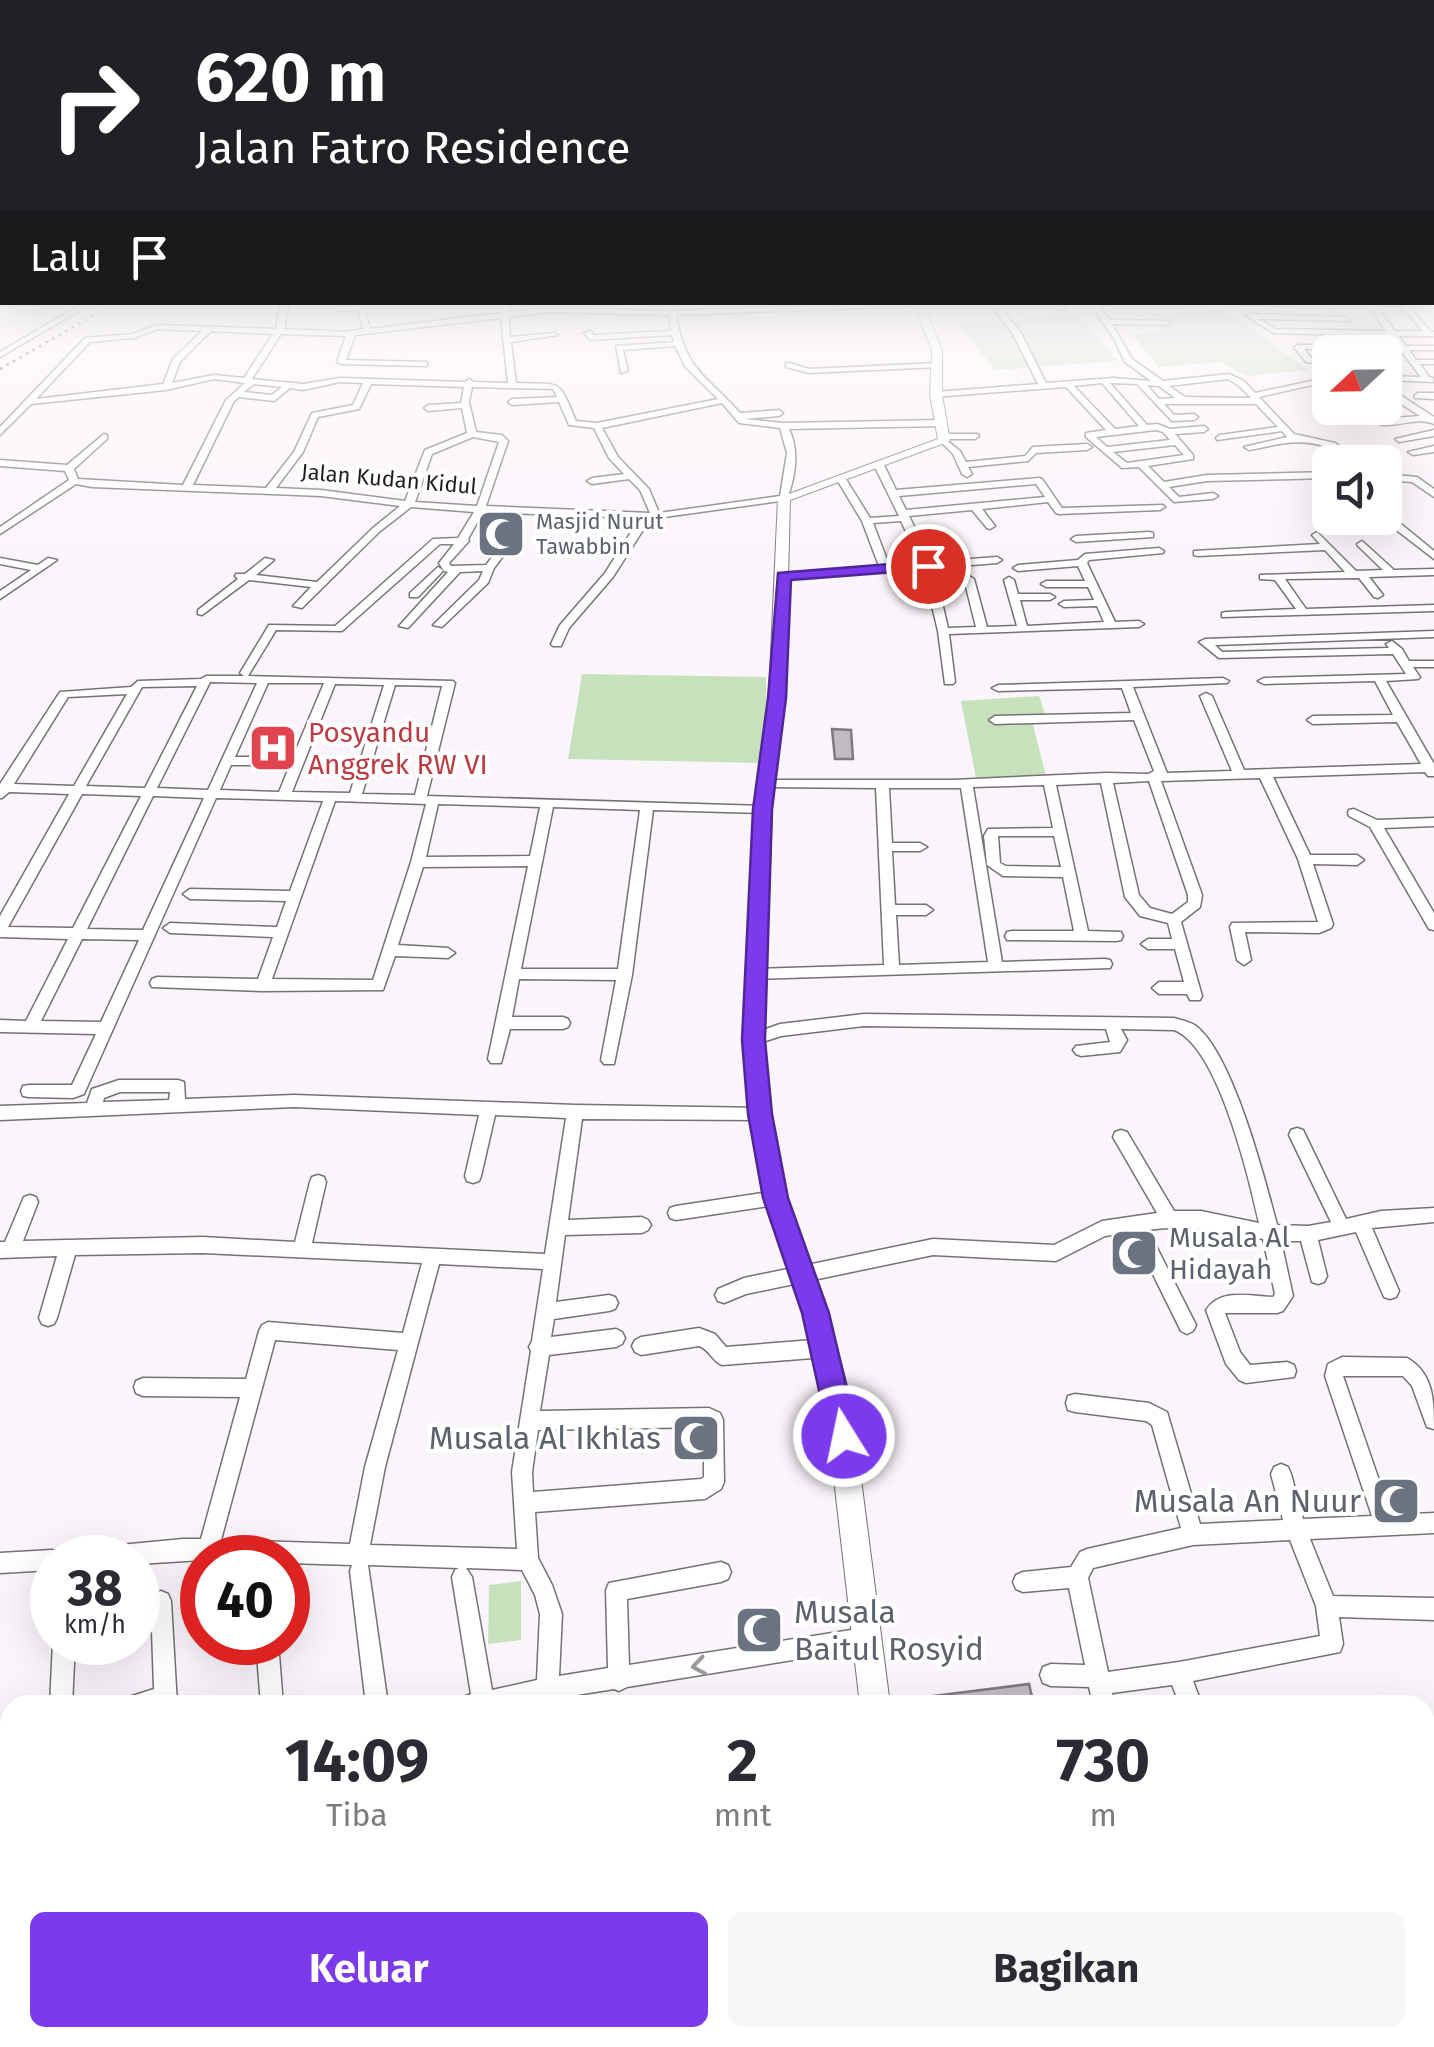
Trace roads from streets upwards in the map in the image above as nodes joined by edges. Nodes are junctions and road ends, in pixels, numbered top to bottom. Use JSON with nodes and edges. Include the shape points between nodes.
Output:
{"nodes":[{"id":1,"x":43,"y":391,"type":"edge"},
{"id":2,"x":134,"y":391,"type":"edge"},
{"id":3,"x":239,"y":391,"type":"edge"},
{"id":4,"x":283,"y":391,"type":"edge"},
{"id":5,"x":364,"y":391,"type":"edge"},
{"id":6,"x":468,"y":391,"type":"edge"},
{"id":7,"x":560,"y":391,"type":"edge"},
{"id":8,"x":714,"y":391,"type":"edge"},
{"id":9,"x":936,"y":391,"type":"edge"},
{"id":10,"x":995,"y":391,"type":"edge"},
{"id":11,"x":1074,"y":391,"type":"edge"},
{"id":12,"x":1112,"y":391,"type":"edge"},
{"id":13,"x":1147,"y":391,"type":"edge"},
{"id":14,"x":1170,"y":391,"type":"edge"},
{"id":15,"x":1246,"y":391,"type":"edge"},
{"id":16,"x":1284,"y":391,"type":"edge"},
{"id":17,"x":235,"y":394,"type":"junction"},
{"id":18,"x":936,"y":396,"type":"junction"},
{"id":19,"x":1418,"y":396,"type":"dead end"},
{"id":20,"x":1434,"y":396,"type":"edge"},
{"id":21,"x":1255,"y":398,"type":"junction"},
{"id":22,"x":561,"y":399,"type":"junction"},
{"id":23,"x":726,"y":400,"type":"junction"},
{"id":24,"x":1183,"y":400,"type":"junction"},
{"id":25,"x":1402,"y":400,"type":"edge"},
{"id":26,"x":32,"y":402,"type":"junction"},
{"id":27,"x":512,"y":402,"type":"dead end"},
{"id":28,"x":1157,"y":402,"type":"junction"},
{"id":29,"x":466,"y":406,"type":"junction"},
{"id":30,"x":428,"y":408,"type":"dead end"},
{"id":31,"x":779,"y":413,"type":"dead end"},
{"id":32,"x":738,"y":416,"type":"junction"},
{"id":33,"x":1194,"y":418,"type":"dead end"},
{"id":34,"x":1431,"y":419,"type":"edge"},
{"id":35,"x":1402,"y":422,"type":"edge"},
{"id":36,"x":598,"y":426,"type":"junction"},
{"id":37,"x":782,"y":426,"type":"junction"},
{"id":38,"x":1144,"y":428,"type":"junction"},
{"id":39,"x":1204,"y":429,"type":"dead end"},
{"id":40,"x":1282,"y":429,"type":"junction"},
{"id":41,"x":1112,"y":431,"type":"junction"},
{"id":42,"x":0,"y":432,"type":"edge"},
{"id":43,"x":943,"y":433,"type":"junction"},
{"id":44,"x":1434,"y":433,"type":"edge"},
{"id":45,"x":472,"y":434,"type":"junction"},
{"id":46,"x":975,"y":436,"type":"dead end"},
{"id":47,"x":1173,"y":437,"type":"junction"},
{"id":48,"x":104,"y":438,"type":"dead end"},
{"id":49,"x":1220,"y":438,"type":"dead end"},
{"id":50,"x":1294,"y":439,"type":"junction"},
{"id":51,"x":1399,"y":439,"type":"dead end"},
{"id":52,"x":1332,"y":445,"type":"edge"},
{"id":53,"x":1087,"y":446,"type":"dead end"},
{"id":54,"x":1249,"y":448,"type":"dead end"},
{"id":55,"x":1105,"y":450,"type":"junction"},
{"id":56,"x":1434,"y":450,"type":"edge"},
{"id":57,"x":1413,"y":452,"type":"dead end"},
{"id":58,"x":0,"y":463,"type":"edge"},
{"id":59,"x":1141,"y":464,"type":"junction"},
{"id":60,"x":878,"y":465,"type":"junction"},
{"id":61,"x":963,"y":465,"type":"junction"},
{"id":62,"x":69,"y":468,"type":"junction"},
{"id":63,"x":1428,"y":468,"type":"dead end"},
{"id":64,"x":632,"y":476,"type":"junction"},
{"id":65,"x":1312,"y":476,"type":"edge"},
{"id":66,"x":1402,"y":476,"type":"joint"},
{"id":67,"x":841,"y":478,"type":"junction"},
{"id":68,"x":74,"y":481,"type":"junction"},
{"id":69,"x":592,"y":481,"type":"dead end"},
{"id":70,"x":1162,"y":485,"type":"junction"},
{"id":71,"x":974,"y":487,"type":"junction"},
{"id":72,"x":187,"y":488,"type":"junction"},
{"id":73,"x":269,"y":490,"type":"junction"},
{"id":74,"x":895,"y":492,"type":"junction"},
{"id":75,"x":1434,"y":494,"type":"edge"},
{"id":76,"x":1213,"y":496,"type":"dead end"},
{"id":77,"x":784,"y":498,"type":"junction"},
{"id":78,"x":1051,"y":499,"type":"junction"},
{"id":79,"x":410,"y":504,"type":"junction"},
{"id":80,"x":483,"y":507,"type":"junction"},
{"id":81,"x":976,"y":507,"type":"junction"},
{"id":82,"x":1160,"y":508,"type":"dead end"},
{"id":83,"x":1059,"y":511,"type":"junction"},
{"id":84,"x":651,"y":516,"type":"junction"},
{"id":85,"x":906,"y":516,"type":"junction"},
{"id":86,"x":867,"y":520,"type":"junction"},
{"id":87,"x":990,"y":526,"type":"dead end"},
{"id":88,"x":1402,"y":530,"type":"edge"},
{"id":89,"x":0,"y":531,"type":"edge"},
{"id":90,"x":1148,"y":535,"type":"dead end"},
{"id":91,"x":1317,"y":535,"type":"dead end"},
{"id":92,"x":1076,"y":539,"type":"junction"},
{"id":93,"x":464,"y":541,"type":"junction"},
{"id":94,"x":1362,"y":544,"type":"dead end"},
{"id":95,"x":508,"y":545,"type":"dead end"},
{"id":96,"x":1328,"y":547,"type":"junction"},
{"id":97,"x":1159,"y":550,"type":"dead end"},
{"id":98,"x":1198,"y":554,"type":"dead end"},
{"id":99,"x":1434,"y":556,"type":"edge"},
{"id":100,"x":498,"y":557,"type":"junction"},
{"id":101,"x":52,"y":560,"type":"dead end"},
{"id":102,"x":269,"y":560,"type":"dead end"},
{"id":103,"x":515,"y":560,"type":"dead end"},
{"id":104,"x":997,"y":560,"type":"dead end"},
{"id":105,"x":1084,"y":560,"type":"junction"},
{"id":106,"x":0,"y":561,"type":"edge"},
{"id":107,"x":408,"y":566,"type":"junction"},
{"id":108,"x":928,"y":566,"type":"junction"},
{"id":109,"x":38,"y":568,"type":"junction"},
{"id":110,"x":440,"y":568,"type":"junction"},
{"id":111,"x":489,"y":568,"type":"junction"},
{"id":112,"x":1018,"y":568,"type":"dead end"},
{"id":113,"x":456,"y":570,"type":"junction"},
{"id":114,"x":885,"y":570,"type":"junction"},
{"id":115,"x":1434,"y":572,"type":"edge"},
{"id":116,"x":1393,"y":575,"type":"junction"},
{"id":117,"x":242,"y":576,"type":"junction"},
{"id":118,"x":784,"y":576,"type":"junction"},
{"id":119,"x":1264,"y":577,"type":"dead end"},
{"id":120,"x":1278,"y":577,"type":"junction"},
{"id":121,"x":1359,"y":577,"type":"junction"},
{"id":122,"x":970,"y":579,"type":"dead end"},
{"id":123,"x":1008,"y":580,"type":"dead end"},
{"id":124,"x":318,"y":584,"type":"junction"},
{"id":125,"x":1092,"y":584,"type":"junction"},
{"id":126,"x":1046,"y":586,"type":"junction"},
{"id":127,"x":414,"y":595,"type":"dead end"},
{"id":128,"x":1378,"y":595,"type":"dead end"},
{"id":129,"x":0,"y":596,"type":"edge"},
{"id":130,"x":1014,"y":597,"type":"junction"},
{"id":131,"x":1100,"y":603,"type":"junction"},
{"id":132,"x":298,"y":606,"type":"dead end"},
{"id":133,"x":1434,"y":608,"type":"edge"},
{"id":134,"x":202,"y":612,"type":"dead end"},
{"id":135,"x":1303,"y":612,"type":"junction"},
{"id":136,"x":1226,"y":614,"type":"dead end"},
{"id":137,"x":1140,"y":624,"type":"dead end"},
{"id":138,"x":438,"y":625,"type":"dead end"},
{"id":139,"x":1111,"y":625,"type":"junction"},
{"id":140,"x":404,"y":626,"type":"dead end"},
{"id":141,"x":1023,"y":629,"type":"junction"},
{"id":142,"x":982,"y":630,"type":"junction"},
{"id":143,"x":944,"y":631,"type":"junction"},
{"id":144,"x":1434,"y":634,"type":"edge"},
{"id":145,"x":1386,"y":636,"type":"junction"},
{"id":146,"x":557,"y":644,"type":"dead end"},
{"id":147,"x":1398,"y":651,"type":"junction"},
{"id":148,"x":1434,"y":665,"type":"edge"},
{"id":149,"x":1409,"y":666,"type":"junction"},
{"id":150,"x":246,"y":673,"type":"dead end"},
{"id":151,"x":1380,"y":679,"type":"junction"},
{"id":152,"x":264,"y":680,"type":"junction"},
{"id":153,"x":333,"y":681,"type":"junction"},
{"id":154,"x":1222,"y":681,"type":"dead end"},
{"id":155,"x":1264,"y":681,"type":"dead end"},
{"id":156,"x":204,"y":682,"type":"junction"},
{"id":157,"x":949,"y":682,"type":"dead end"},
{"id":158,"x":390,"y":683,"type":"junction"},
{"id":159,"x":1126,"y":684,"type":"junction"},
{"id":160,"x":998,"y":688,"type":"dead end"},
{"id":161,"x":133,"y":690,"type":"junction"},
{"id":162,"x":1206,"y":696,"type":"dead end"},
{"id":163,"x":1138,"y":716,"type":"junction"},
{"id":164,"x":1402,"y":718,"type":"junction"},
{"id":165,"x":995,"y":720,"type":"dead end"},
{"id":166,"x":1313,"y":720,"type":"dead end"},
{"id":167,"x":227,"y":761,"type":"junction"},
{"id":168,"x":298,"y":761,"type":"junction"},
{"id":169,"x":1432,"y":771,"type":"edge"},
{"id":170,"x":1239,"y":772,"type":"junction"},
{"id":171,"x":1264,"y":772,"type":"junction"},
{"id":172,"x":1157,"y":774,"type":"junction"},
{"id":173,"x":1106,"y":777,"type":"junction"},
{"id":174,"x":1049,"y":780,"type":"junction"},
{"id":175,"x":766,"y":783,"type":"junction"},
{"id":176,"x":882,"y":783,"type":"junction"},
{"id":177,"x":966,"y":783,"type":"junction"},
{"id":178,"x":2,"y":791,"type":"edge"},
{"id":179,"x":77,"y":791,"type":"junction"},
{"id":180,"x":149,"y":792,"type":"junction"},
{"id":181,"x":212,"y":793,"type":"junction"},
{"id":182,"x":284,"y":795,"type":"junction"},
{"id":183,"x":331,"y":796,"type":"junction"},
{"id":184,"x":356,"y":797,"type":"junction"},
{"id":185,"x":427,"y":800,"type":"junction"},
{"id":186,"x":548,"y":803,"type":"junction"},
{"id":187,"x":648,"y":805,"type":"junction"},
{"id":188,"x":763,"y":809,"type":"junction"},
{"id":189,"x":1354,"y":813,"type":"dead end"},
{"id":190,"x":1434,"y":822,"type":"edge"},
{"id":191,"x":1375,"y":824,"type":"junction"},
{"id":192,"x":1060,"y":832,"type":"junction"},
{"id":193,"x":884,"y":847,"type":"junction"},
{"id":194,"x":920,"y":847,"type":"dead end"},
{"id":195,"x":1304,"y":859,"type":"junction"},
{"id":196,"x":1357,"y":860,"type":"dead end"},
{"id":197,"x":536,"y":861,"type":"junction"},
{"id":198,"x":418,"y":862,"type":"junction"},
{"id":199,"x":1068,"y":872,"type":"junction"},
{"id":200,"x":0,"y":892,"type":"edge"},
{"id":201,"x":20,"y":893,"type":"junction"},
{"id":202,"x":190,"y":894,"type":"dead end"},
{"id":203,"x":296,"y":896,"type":"junction"},
{"id":204,"x":887,"y":910,"type":"junction"},
{"id":205,"x":926,"y":910,"type":"dead end"},
{"id":206,"x":1174,"y":920,"type":"junction"},
{"id":207,"x":1434,"y":925,"type":"edge"},
{"id":208,"x":170,"y":928,"type":"dead end"},
{"id":209,"x":0,"y":930,"type":"edge"},
{"id":210,"x":283,"y":932,"type":"junction"},
{"id":211,"x":78,"y":934,"type":"junction"},
{"id":212,"x":148,"y":935,"type":"junction"},
{"id":213,"x":1012,"y":936,"type":"dead end"},
{"id":214,"x":1116,"y":936,"type":"dead end"},
{"id":215,"x":1082,"y":937,"type":"junction"},
{"id":216,"x":1148,"y":944,"type":"dead end"},
{"id":217,"x":1181,"y":944,"type":"junction"},
{"id":218,"x":390,"y":950,"type":"junction"},
{"id":219,"x":448,"y":953,"type":"dead end"},
{"id":220,"x":1244,"y":960,"type":"dead end"},
{"id":221,"x":1105,"y":964,"type":"dead end"},
{"id":222,"x":996,"y":968,"type":"junction"},
{"id":223,"x":892,"y":971,"type":"junction"},
{"id":224,"x":515,"y":974,"type":"junction"},
{"id":225,"x":756,"y":974,"type":"junction"},
{"id":226,"x":625,"y":975,"type":"junction"},
{"id":227,"x":157,"y":983,"type":"dead end"},
{"id":228,"x":264,"y":985,"type":"junction"},
{"id":229,"x":1159,"y":988,"type":"dead end"},
{"id":230,"x":564,"y":1022,"type":"dead end"},
{"id":231,"x":1111,"y":1022,"type":"junction"},
{"id":232,"x":505,"y":1023,"type":"junction"},
{"id":233,"x":0,"y":1026,"type":"edge"},
{"id":234,"x":31,"y":1026,"type":"junction"},
{"id":235,"x":106,"y":1028,"type":"junction"},
{"id":236,"x":754,"y":1040,"type":"junction"},
{"id":237,"x":1081,"y":1050,"type":"dead end"},
{"id":238,"x":496,"y":1059,"type":"dead end"},
{"id":239,"x":610,"y":1060,"type":"dead end"},
{"id":240,"x":29,"y":1091,"type":"dead end"},
{"id":241,"x":488,"y":1110,"type":"junction"},
{"id":242,"x":575,"y":1112,"type":"junction"},
{"id":243,"x":0,"y":1114,"type":"edge"},
{"id":244,"x":760,"y":1114,"type":"junction"},
{"id":245,"x":1298,"y":1136,"type":"dead end"},
{"id":246,"x":1121,"y":1137,"type":"dead end"},
{"id":247,"x":473,"y":1176,"type":"dead end"},
{"id":248,"x":318,"y":1182,"type":"dead end"},
{"id":249,"x":775,"y":1198,"type":"junction"},
{"id":250,"x":30,"y":1202,"type":"dead end"},
{"id":251,"x":676,"y":1214,"type":"dead end"},
{"id":252,"x":1434,"y":1215,"type":"edge"},
{"id":253,"x":1169,"y":1219,"type":"junction"},
{"id":254,"x":1136,"y":1222,"type":"junction"},
{"id":255,"x":1361,"y":1222,"type":"junction"},
{"id":256,"x":642,"y":1226,"type":"dead end"},
{"id":257,"x":558,"y":1228,"type":"junction"},
{"id":258,"x":1342,"y":1228,"type":"junction"},
{"id":259,"x":1272,"y":1232,"type":"junction"},
{"id":260,"x":1308,"y":1234,"type":"junction"},
{"id":261,"x":68,"y":1248,"type":"junction"},
{"id":262,"x":5,"y":1249,"type":"edge"},
{"id":263,"x":302,"y":1249,"type":"junction"},
{"id":264,"x":433,"y":1254,"type":"junction"},
{"id":265,"x":553,"y":1262,"type":"junction"},
{"id":266,"x":802,"y":1275,"type":"junction"},
{"id":267,"x":1318,"y":1276,"type":"dead end"},
{"id":268,"x":1390,"y":1290,"type":"dead end"},
{"id":269,"x":724,"y":1295,"type":"dead end"},
{"id":270,"x":609,"y":1303,"type":"dead end"},
{"id":271,"x":545,"y":1312,"type":"junction"},
{"id":272,"x":48,"y":1318,"type":"dead end"},
{"id":273,"x":1187,"y":1325,"type":"dead end"},
{"id":274,"x":616,"y":1338,"type":"dead end"},
{"id":275,"x":410,"y":1342,"type":"junction"},
{"id":276,"x":641,"y":1346,"type":"dead end"},
{"id":277,"x":538,"y":1347,"type":"junction"},
{"id":278,"x":826,"y":1348,"type":"junction"},
{"id":279,"x":1287,"y":1371,"type":"dead end"},
{"id":280,"x":143,"y":1386,"type":"dead end"},
{"id":281,"x":251,"y":1388,"type":"junction"},
{"id":282,"x":1075,"y":1403,"type":"dead end"},
{"id":283,"x":528,"y":1420,"type":"junction"},
{"id":284,"x":1434,"y":1420,"type":"edge"},
{"id":285,"x":1281,"y":1474,"type":"dead end"},
{"id":286,"x":523,"y":1503,"type":"junction"},
{"id":287,"x":1384,"y":1523,"type":"junction"},
{"id":288,"x":1434,"y":1523,"type":"edge"},
{"id":289,"x":1295,"y":1527,"type":"junction"},
{"id":290,"x":212,"y":1535,"type":"edge"},
{"id":291,"x":1193,"y":1535,"type":"junction"},
{"id":292,"x":310,"y":1559,"type":"edge"},
{"id":293,"x":528,"y":1560,"type":"junction"},
{"id":294,"x":30,"y":1561,"type":"edge"},
{"id":295,"x":0,"y":1562,"type":"edge"},
{"id":296,"x":359,"y":1563,"type":"junction"},
{"id":297,"x":722,"y":1572,"type":"dead end"},
{"id":298,"x":462,"y":1577,"type":"dead end"},
{"id":299,"x":1077,"y":1577,"type":"junction"},
{"id":300,"x":1022,"y":1582,"type":"dead end"},
{"id":301,"x":161,"y":1601,"type":"dead end"},
{"id":302,"x":1326,"y":1606,"type":"junction"},
{"id":303,"x":1434,"y":1609,"type":"edge"},
{"id":304,"x":864,"y":1639,"type":"junction"},
{"id":305,"x":63,"y":1665,"type":"edge"},
{"id":306,"x":269,"y":1665,"type":"edge"},
{"id":307,"x":1179,"y":1674,"type":"junction"},
{"id":308,"x":1051,"y":1675,"type":"dead end"},
{"id":309,"x":620,"y":1680,"type":"junction"},
{"id":310,"x":1101,"y":1688,"type":"edge"},
{"id":311,"x":61,"y":1695,"type":"edge"},
{"id":312,"x":166,"y":1695,"type":"edge"},
{"id":313,"x":271,"y":1695,"type":"edge"},
{"id":314,"x":376,"y":1695,"type":"edge"},
{"id":315,"x":477,"y":1695,"type":"edge"},
{"id":316,"x":546,"y":1695,"type":"edge"},
{"id":317,"x":555,"y":1695,"type":"edge"},
{"id":318,"x":873,"y":1695,"type":"edge"},
{"id":319,"x":1186,"y":1695,"type":"edge"}],
"edges":[{"from":1,"to":26,"type":"street"},
{"from":2,"to":26,"type":"street"},
{"from":3,"to":17,"type":"street"},
{"from":4,"to":17,"type":"street","via":[[274,398]]},
{"from":5,"to":73,"type":"street","via":[[356,407],[316,415]]},
{"from":6,"to":29,"type":"street"},
{"from":7,"to":22,"type":"street"},
{"from":8,"to":23,"type":"street"},
{"from":9,"to":18,"type":"street"},
{"from":10,"to":18,"type":"street"},
{"from":11,"to":41,"type":"street"},
{"from":12,"to":38,"type":"street"},
{"from":13,"to":28,"type":"street"},
{"from":14,"to":24,"type":"street"},
{"from":15,"to":21,"type":"street"},
{"from":16,"to":21,"type":"street"},
{"from":17,"to":72,"type":"street"},
{"from":18,"to":43,"type":"street"},
{"from":19,"to":20,"type":"street"},
{"from":21,"to":24,"type":"street"},
{"from":21,"to":40,"type":"street"},
{"from":22,"to":27,"type":"street"},
{"from":22,"to":36,"type":"street","via":[[572,422]]},
{"from":23,"to":32,"type":"street"},
{"from":23,"to":36,"type":"street"},
{"from":24,"to":28,"type":"street"},
{"from":25,"to":34,"type":"street"},
{"from":26,"to":42,"type":"street"},
{"from":28,"to":33,"type":"street","via":[[1172,418]]},
{"from":29,"to":30,"type":"street"},
{"from":29,"to":45,"type":"street"},
{"from":31,"to":32,"type":"street"},
{"from":32,"to":37,"type":"street"},
{"from":34,"to":35,"type":"street"},
{"from":36,"to":64,"type":"street"},
{"from":37,"to":43,"type":"street"},
{"from":37,"to":77,"type":"street","via":[[794,450]]},
{"from":38,"to":41,"type":"street"},
{"from":38,"to":47,"type":"street","via":[[1163,428]]},
{"from":39,"to":47,"type":"street"},
{"from":40,"to":49,"type":"street"},
{"from":40,"to":50,"type":"street"},
{"from":41,"to":55,"type":"street","via":[[1091,434]]},
{"from":43,"to":46,"type":"street"},
{"from":43,"to":60,"type":"street"},
{"from":43,"to":61,"type":"street"},
{"from":44,"to":51,"type":"street"},
{"from":45,"to":79,"type":"street","via":[[428,452]]},
{"from":45,"to":80,"type":"street","via":[[504,441]]},
{"from":47,"to":55,"type":"street"},
{"from":47,"to":59,"type":"street","via":[[1190,457]]},
{"from":48,"to":62,"type":"street"},
{"from":50,"to":52,"type":"street"},
{"from":50,"to":54,"type":"street"},
{"from":53,"to":61,"type":"street"},
{"from":55,"to":59,"type":"street","via":[[1121,464]]},
{"from":56,"to":57,"type":"street"},
{"from":58,"to":62,"type":"street"},
{"from":59,"to":70,"type":"street"},
{"from":60,"to":67,"type":"street"},
{"from":60,"to":74,"type":"street"},
{"from":61,"to":71,"type":"street"},
{"from":62,"to":68,"type":"street"},
{"from":63,"to":66,"type":"street"},
{"from":64,"to":69,"type":"street"},
{"from":64,"to":84,"type":"street","via":[[644,489]]},
{"from":65,"to":70,"type":"street"},
{"from":66,"to":75,"type":"street"},
{"from":67,"to":77,"type":"street"},
{"from":67,"to":86,"type":"street"},
{"from":68,"to":72,"type":"street","name":"Jalan Kudan Kidul"},
{"from":68,"to":89,"type":"street"},
{"from":70,"to":76,"type":"street","via":[[1177,500]]},
{"from":71,"to":74,"type":"street"},
{"from":71,"to":78,"type":"street","via":[[1038,480]]},
{"from":72,"to":73,"type":"street","name":"Jalan Kudan Kidul"},
{"from":73,"to":79,"type":"street","name":"Jalan Kudan Kidul"},
{"from":74,"to":85,"type":"street"},
{"from":77,"to":84,"type":"street","name":"Jalan Kudan Kidul"},
{"from":77,"to":118,"type":"street"},
{"from":78,"to":81,"type":"street"},
{"from":78,"to":83,"type":"street"},
{"from":79,"to":80,"type":"street","name":"Jalan Kudan Kidul"},
{"from":79,"to":124,"type":"street"},
{"from":80,"to":84,"type":"street","name":"Jalan Kudan Kidul"},
{"from":80,"to":93,"type":"street"},
{"from":81,"to":85,"type":"street"},
{"from":81,"to":87,"type":"street"},
{"from":82,"to":83,"type":"street"},
{"from":83,"to":92,"type":"street"},
{"from":84,"to":146,"type":"street"},
{"from":85,"to":86,"type":"street"},
{"from":85,"to":108,"type":"street"},
{"from":86,"to":114,"type":"street"},
{"from":88,"to":99,"type":"street"},
{"from":90,"to":92,"type":"street"},
{"from":91,"to":96,"type":"street"},
{"from":92,"to":105,"type":"street"},
{"from":93,"to":107,"type":"street","via":[[439,539]]},
{"from":93,"to":110,"type":"street"},
{"from":94,"to":116,"type":"street"},
{"from":95,"to":100,"type":"street"},
{"from":96,"to":98,"type":"street"},
{"from":96,"to":121,"type":"street"},
{"from":97,"to":105,"type":"street"},
{"from":100,"to":103,"type":"street"},
{"from":100,"to":111,"type":"street"},
{"from":101,"to":109,"type":"street"},
{"from":102,"to":117,"type":"street"},
{"from":104,"to":108,"type":"street"},
{"from":105,"to":112,"type":"street"},
{"from":105,"to":125,"type":"street"},
{"from":106,"to":109,"type":"street"},
{"from":107,"to":110,"type":"street"},
{"from":107,"to":150,"type":"street","via":[[338,629],[275,627]]},
{"from":108,"to":114,"type":"street"},
{"from":108,"to":143,"type":"street"},
{"from":109,"to":129,"type":"street"},
{"from":110,"to":113,"type":"street"},
{"from":110,"to":127,"type":"street"},
{"from":111,"to":113,"type":"street"},
{"from":111,"to":138,"type":"street"},
{"from":113,"to":140,"type":"street"},
{"from":114,"to":118,"type":"street"},
{"from":115,"to":116,"type":"street"},
{"from":116,"to":121,"type":"street"},
{"from":117,"to":124,"type":"street"},
{"from":117,"to":134,"type":"street"},
{"from":118,"to":175,"type":"street"},
{"from":119,"to":120,"type":"street"},
{"from":120,"to":121,"type":"street"},
{"from":120,"to":135,"type":"street"},
{"from":121,"to":128,"type":"street"},
{"from":122,"to":142,"type":"street"},
{"from":123,"to":130,"type":"street"},
{"from":124,"to":132,"type":"street"},
{"from":125,"to":126,"type":"street"},
{"from":125,"to":131,"type":"street"},
{"from":126,"to":130,"type":"street"},
{"from":126,"to":131,"type":"street","via":[[1058,607]]},
{"from":130,"to":141,"type":"street"},
{"from":131,"to":139,"type":"street"},
{"from":133,"to":135,"type":"street"},
{"from":135,"to":136,"type":"street"},
{"from":137,"to":139,"type":"street"},
{"from":139,"to":141,"type":"street"},
{"from":141,"to":142,"type":"street"},
{"from":142,"to":143,"type":"street"},
{"from":143,"to":157,"type":"street"},
{"from":144,"to":145,"type":"street"},
{"from":145,"to":147,"type":"street"},
{"from":145,"to":147,"type":"street","via":[[1205,642],[1221,655]]},
{"from":147,"to":149,"type":"street"},
{"from":148,"to":149,"type":"street"},
{"from":149,"to":151,"type":"street","via":[[1414,677]]},
{"from":151,"to":155,"type":"street"},
{"from":151,"to":164,"type":"street"},
{"from":152,"to":153,"type":"street"},
{"from":152,"to":156,"type":"street"},
{"from":152,"to":167,"type":"street"},
{"from":153,"to":158,"type":"street"},
{"from":153,"to":168,"type":"street"},
{"from":154,"to":159,"type":"street"},
{"from":156,"to":161,"type":"street","via":[[143,681]]},
{"from":156,"to":180,"type":"street"},
{"from":158,"to":184,"type":"street"},
{"from":158,"to":185,"type":"street","via":[[450,688]]},
{"from":159,"to":160,"type":"street"},
{"from":159,"to":163,"type":"street"},
{"from":161,"to":178,"type":"street","via":[[64,694]]},
{"from":161,"to":179,"type":"street"},
{"from":162,"to":170,"type":"street"},
{"from":163,"to":165,"type":"street"},
{"from":163,"to":172,"type":"street"},
{"from":164,"to":166,"type":"street"},
{"from":164,"to":169,"type":"street"},
{"from":167,"to":168,"type":"street"},
{"from":167,"to":181,"type":"street"},
{"from":168,"to":182,"type":"street"},
{"from":169,"to":171,"type":"street"},
{"from":170,"to":171,"type":"street"},
{"from":170,"to":172,"type":"street"},
{"from":171,"to":195,"type":"street"},
{"from":172,"to":173,"type":"street"},
{"from":172,"to":206,"type":"street","via":[[1194,895],[1195,904]]},
{"from":173,"to":174,"type":"street"},
{"from":173,"to":206,"type":"street","via":[[1132,898],[1144,912]]},
{"from":174,"to":177,"type":"street"},
{"from":174,"to":192,"type":"street"},
{"from":175,"to":176,"type":"street"},
{"from":175,"to":188,"type":"street"},
{"from":176,"to":177,"type":"street"},
{"from":176,"to":193,"type":"street"},
{"from":177,"to":222,"type":"street"},
{"from":178,"to":179,"type":"street"},
{"from":179,"to":180,"type":"street"},
{"from":179,"to":201,"type":"street"},
{"from":180,"to":181,"type":"street"},
{"from":180,"to":211,"type":"street"},
{"from":181,"to":182,"type":"street"},
{"from":181,"to":212,"type":"street"},
{"from":182,"to":183,"type":"street"},
{"from":183,"to":184,"type":"street"},
{"from":183,"to":203,"type":"street"},
{"from":184,"to":185,"type":"street"},
{"from":185,"to":186,"type":"street"},
{"from":185,"to":198,"type":"street"},
{"from":186,"to":187,"type":"street"},
{"from":186,"to":197,"type":"street"},
{"from":187,"to":188,"type":"street"},
{"from":187,"to":226,"type":"street"},
{"from":188,"to":225,"type":"street"},
{"from":189,"to":191,"type":"street"},
{"from":190,"to":191,"type":"street"},
{"from":191,"to":207,"type":"street"},
{"from":192,"to":199,"type":"street"},
{"from":192,"to":199,"type":"street","via":[[994,832],[994,865],[1002,871]]},
{"from":193,"to":194,"type":"street"},
{"from":193,"to":204,"type":"street"},
{"from":195,"to":196,"type":"street"},
{"from":195,"to":220,"type":"street","via":[[1326,924],[1237,927]]},
{"from":197,"to":198,"type":"street"},
{"from":197,"to":224,"type":"street"},
{"from":198,"to":218,"type":"street"},
{"from":199,"to":215,"type":"street"},
{"from":200,"to":201,"type":"street"},
{"from":201,"to":209,"type":"street"},
{"from":202,"to":203,"type":"street"},
{"from":203,"to":210,"type":"street"},
{"from":204,"to":205,"type":"street"},
{"from":204,"to":223,"type":"street"},
{"from":206,"to":217,"type":"street"},
{"from":208,"to":210,"type":"street"},
{"from":209,"to":211,"type":"street"},
{"from":210,"to":228,"type":"street"},
{"from":211,"to":212,"type":"street"},
{"from":211,"to":234,"type":"street"},
{"from":212,"to":235,"type":"street"},
{"from":213,"to":215,"type":"street"},
{"from":214,"to":215,"type":"street"},
{"from":216,"to":217,"type":"street"},
{"from":217,"to":229,"type":"street","via":[[1194,992]]},
{"from":218,"to":219,"type":"street"},
{"from":218,"to":228,"type":"street","via":[[378,986]]},
{"from":221,"to":222,"type":"street"},
{"from":222,"to":223,"type":"street"},
{"from":223,"to":225,"type":"street"},
{"from":224,"to":226,"type":"street"},
{"from":224,"to":232,"type":"street"},
{"from":225,"to":236,"type":"street"},
{"from":226,"to":239,"type":"street"},
{"from":227,"to":228,"type":"street"},
{"from":230,"to":232,"type":"street"},
{"from":231,"to":236,"type":"street","via":[[891,1022],[780,1030]]},
{"from":231,"to":237,"type":"street","via":[[1119,1040],[1115,1048]]},
{"from":231,"to":259,"type":"street","via":[[1174,1024],[1193,1032],[1234,1110]]},
{"from":232,"to":238,"type":"street"},
{"from":233,"to":234,"type":"street"},
{"from":234,"to":235,"type":"street"},
{"from":235,"to":240,"type":"street","via":[[78,1088]]},
{"from":236,"to":244,"type":"street"},
{"from":241,"to":242,"type":"street"},
{"from":241,"to":243,"type":"street","via":[[179,1100]]},
{"from":241,"to":247,"type":"street"},
{"from":242,"to":244,"type":"street"},
{"from":242,"to":257,"type":"street"},
{"from":244,"to":249,"type":"street"},
{"from":245,"to":258,"type":"street"},
{"from":246,"to":253,"type":"street"},
{"from":248,"to":263,"type":"street"},
{"from":249,"to":251,"type":"street"},
{"from":249,"to":266,"type":"street"},
{"from":250,"to":262,"type":"street"},
{"from":252,"to":255,"type":"street"},
{"from":253,"to":254,"type":"street"},
{"from":253,"to":259,"type":"street"},
{"from":254,"to":266,"type":"street","via":[[1102,1229],[1056,1253],[933,1247]]},
{"from":254,"to":273,"type":"street"},
{"from":255,"to":258,"type":"street"},
{"from":255,"to":268,"type":"street"},
{"from":256,"to":257,"type":"street"},
{"from":257,"to":265,"type":"street"},
{"from":258,"to":260,"type":"street"},
{"from":259,"to":260,"type":"street"},
{"from":259,"to":279,"type":"street","via":[[1282,1302],[1225,1303],[1215,1310],[1232,1358],[1246,1374]]},
{"from":260,"to":267,"type":"street"},
{"from":261,"to":262,"type":"street"},
{"from":261,"to":263,"type":"street"},
{"from":261,"to":272,"type":"street"},
{"from":263,"to":264,"type":"street"},
{"from":264,"to":265,"type":"street"},
{"from":264,"to":275,"type":"street"},
{"from":265,"to":271,"type":"street"},
{"from":266,"to":269,"type":"street"},
{"from":266,"to":278,"type":"street"},
{"from":270,"to":271,"type":"street"},
{"from":271,"to":277,"type":"street"},
{"from":274,"to":277,"type":"street"},
{"from":275,"to":281,"type":"street","via":[[268,1331]]},
{"from":275,"to":296,"type":"street","via":[[375,1467]]},
{"from":276,"to":278,"type":"street","via":[[699,1337],[722,1356]]},
{"from":277,"to":283,"type":"street"},
{"from":278,"to":304,"type":"street","via":[[849,1470]]},
{"from":280,"to":281,"type":"street"},
{"from":281,"to":290,"type":"street"},
{"from":282,"to":291,"type":"street","via":[[1160,1419]]},
{"from":283,"to":286,"type":"street"},
{"from":283,"to":286,"type":"street","via":[[710,1417],[716,1472],[704,1488]]},
{"from":284,"to":287,"type":"street","via":[[1407,1367],[1335,1370]]},
{"from":285,"to":289,"type":"street"},
{"from":286,"to":293,"type":"street"},
{"from":287,"to":288,"type":"street"},
{"from":287,"to":289,"type":"street"},
{"from":289,"to":291,"type":"street"},
{"from":289,"to":302,"type":"street"},
{"from":291,"to":299,"type":"street","via":[[1087,1559]]},
{"from":292,"to":296,"type":"street"},
{"from":293,"to":296,"type":"street"},
{"from":293,"to":316,"type":"street","via":[[551,1614]]},
{"from":294,"to":295,"type":"street"},
{"from":296,"to":314,"type":"street"},
{"from":297,"to":309,"type":"street","via":[[616,1590]]},
{"from":298,"to":315,"type":"street"},
{"from":299,"to":300,"type":"street"},
{"from":299,"to":310,"type":"street"},
{"from":301,"to":312,"type":"street"},
{"from":302,"to":303,"type":"street"},
{"from":302,"to":307,"type":"street","via":[[1329,1646]]},
{"from":304,"to":309,"type":"street","one_way":true},
{"from":304,"to":318,"type":"street"},
{"from":305,"to":311,"type":"street"},
{"from":306,"to":313,"type":"street"},
{"from":307,"to":310,"type":"street"},
{"from":307,"to":319,"type":"street"},
{"from":308,"to":310,"type":"street"},
{"from":309,"to":317,"type":"street"}]}
